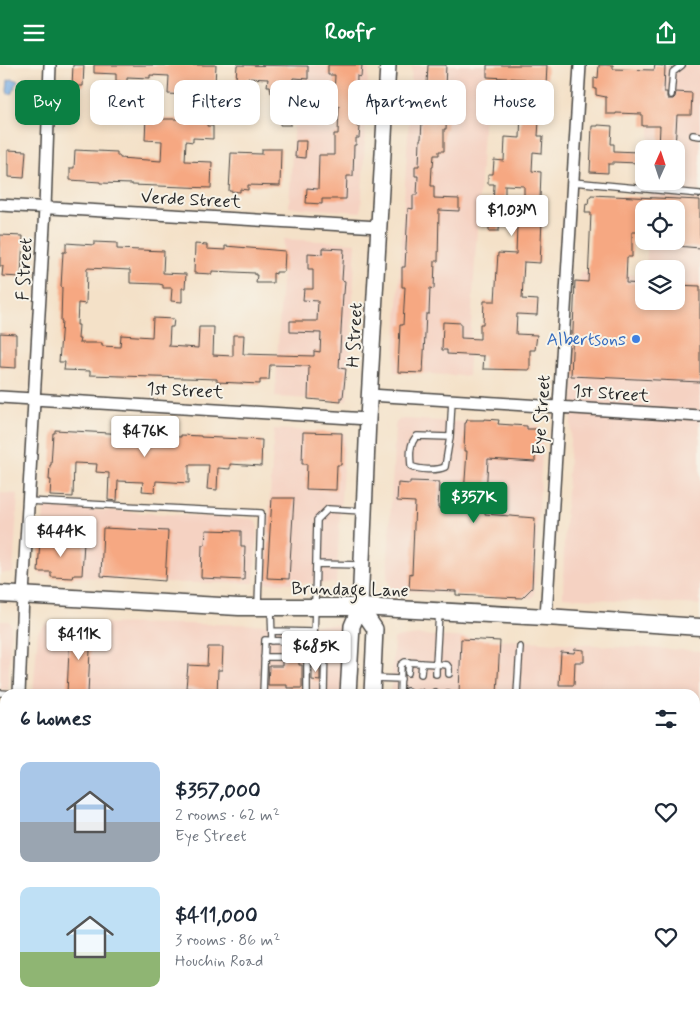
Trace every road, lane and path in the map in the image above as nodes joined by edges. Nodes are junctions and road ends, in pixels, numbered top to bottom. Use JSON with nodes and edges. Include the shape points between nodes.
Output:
{"nodes":[{"id":1,"x":50,"y":65,"type":"edge"},
{"id":2,"x":388,"y":65,"type":"edge"},
{"id":3,"x":580,"y":65,"type":"edge"},
{"id":4,"x":682,"y":65,"type":"edge"},
{"id":5,"x":671,"y":95,"type":"dead end"},
{"id":6,"x":692,"y":135,"type":"dead end"},
{"id":7,"x":700,"y":136,"type":"edge"},
{"id":8,"x":573,"y":182,"type":"junction"},
{"id":9,"x":700,"y":194,"type":"edge"},
{"id":10,"x":0,"y":205,"type":"edge"},
{"id":11,"x":45,"y":208,"type":"junction"},
{"id":12,"x":379,"y":227,"type":"junction"},
{"id":13,"x":370,"y":395,"type":"junction"},
{"id":14,"x":0,"y":397,"type":"edge"},
{"id":15,"x":34,"y":399,"type":"junction"},
{"id":16,"x":452,"y":400,"type":"junction"},
{"id":17,"x":559,"y":407,"type":"junction"},
{"id":18,"x":700,"y":416,"type":"edge"},
{"id":19,"x":368,"y":419,"type":"junction"},
{"id":20,"x":450,"y":437,"type":"junction"},
{"id":21,"x":28,"y":501,"type":"junction"},
{"id":22,"x":364,"y":511,"type":"junction"},
{"id":23,"x":316,"y":564,"type":"junction"},
{"id":24,"x":362,"y":565,"type":"junction"},
{"id":25,"x":0,"y":594,"type":"edge"},
{"id":26,"x":23,"y":595,"type":"junction"},
{"id":27,"x":265,"y":607,"type":"junction"},
{"id":28,"x":360,"y":607,"type":"junction"},
{"id":29,"x":314,"y":608,"type":"junction"},
{"id":30,"x":439,"y":611,"type":"junction"},
{"id":31,"x":546,"y":617,"type":"junction"},
{"id":32,"x":700,"y":627,"type":"edge"},
{"id":33,"x":272,"y":631,"type":"junction"},
{"id":34,"x":314,"y":631,"type":"junction"},
{"id":35,"x":272,"y":641,"type":"junction"},
{"id":36,"x":282,"y":641,"type":"dead end"},
{"id":37,"x":299,"y":642,"type":"dead end"},
{"id":38,"x":310,"y":642,"type":"junction"},
{"id":39,"x":325,"y":643,"type":"junction"},
{"id":40,"x":351,"y":644,"type":"junction"},
{"id":41,"x":520,"y":647,"type":"dead end"},
{"id":42,"x":264,"y":657,"type":"junction"},
{"id":43,"x":282,"y":657,"type":"dead end"},
{"id":44,"x":299,"y":658,"type":"dead end"},
{"id":45,"x":307,"y":658,"type":"junction"},
{"id":46,"x":409,"y":662,"type":"junction"},
{"id":47,"x":422,"y":663,"type":"junction"},
{"id":48,"x":436,"y":664,"type":"junction"},
{"id":49,"x":408,"y":673,"type":"dead end"},
{"id":50,"x":421,"y":674,"type":"dead end"},
{"id":51,"x":436,"y":674,"type":"dead end"},
{"id":52,"x":449,"y":674,"type":"dead end"},
{"id":53,"x":373,"y":678,"type":"junction"},
{"id":54,"x":400,"y":679,"type":"junction"},
{"id":55,"x":19,"y":689,"type":"edge"},
{"id":56,"x":263,"y":689,"type":"edge"},
{"id":57,"x":307,"y":689,"type":"edge"},
{"id":58,"x":324,"y":689,"type":"edge"},
{"id":59,"x":348,"y":689,"type":"edge"},
{"id":60,"x":372,"y":689,"type":"edge"},
{"id":61,"x":400,"y":689,"type":"edge"},
{"id":62,"x":517,"y":689,"type":"edge"}],
"edges":[{"from":1,"to":11,"type":"street","name":"F Street"},
{"from":2,"to":12,"type":"street","name":"H Street"},
{"from":3,"to":8,"type":"street","name":"Eye Street"},
{"from":4,"to":5,"type":"lane","via":[[673,72]]},
{"from":6,"to":7,"type":"lane"},
{"from":8,"to":9,"type":"lane"},
{"from":8,"to":17,"type":"street","name":"Eye Street"},
{"from":10,"to":11,"type":"street","name":"Verde Street"},
{"from":11,"to":12,"type":"street","name":"Verde Street"},
{"from":11,"to":15,"type":"street","name":"F Street"},
{"from":12,"to":13,"type":"street","name":"H Street"},
{"from":13,"to":16,"type":"street","name":"1st Street"},
{"from":13,"to":19,"type":"street","name":"H Street"},
{"from":14,"to":15,"type":"street","name":"1st Street"},
{"from":15,"to":19,"type":"street","name":"1st Street"},
{"from":15,"to":21,"type":"street","name":"F Street"},
{"from":16,"to":17,"type":"street","name":"1st Street"},
{"from":16,"to":20,"type":"lane"},
{"from":17,"to":18,"type":"street","name":"1st Street"},
{"from":17,"to":31,"type":"street","name":"Eye Street"},
{"from":19,"to":22,"type":"street","name":"H Street"},
{"from":20,"to":20,"type":"lane","via":[[445,467],[411,466],[414,438]]},
{"from":21,"to":26,"type":"street","name":"F Street"},
{"from":21,"to":27,"type":"lane","via":[[261,513]]},
{"from":22,"to":23,"type":"lane","via":[[328,509],[317,520]]},
{"from":22,"to":24,"type":"street","name":"H Street"},
{"from":23,"to":24,"type":"lane"},
{"from":23,"to":29,"type":"lane"},
{"from":24,"to":28,"type":"street","name":"H Street"},
{"from":25,"to":26,"type":"main road","name":"Brundage Lane"},
{"from":26,"to":27,"type":"main road","name":"Brundage Lane"},
{"from":26,"to":55,"type":"street","name":"F Street"},
{"from":27,"to":29,"type":"main road","name":"Brundage Lane"},
{"from":27,"to":33,"type":"lane"},
{"from":28,"to":29,"type":"main road","name":"Brundage Lane"},
{"from":28,"to":30,"type":"main road","name":"Brundage Lane"},
{"from":28,"to":40,"type":"street","name":"H Street","via":[[352,626]]},
{"from":28,"to":53,"type":"street","via":[[375,629]]},
{"from":29,"to":34,"type":"lane"},
{"from":30,"to":31,"type":"main road","name":"Brundage Lane"},
{"from":30,"to":48,"type":"lane"},
{"from":31,"to":32,"type":"main road","name":"Brundage Lane"},
{"from":33,"to":34,"type":"lane"},
{"from":33,"to":35,"type":"lane"},
{"from":34,"to":38,"type":"lane"},
{"from":35,"to":36,"type":"lane"},
{"from":35,"to":42,"type":"lane","via":[[265,640]]},
{"from":37,"to":38,"type":"lane"},
{"from":38,"to":39,"type":"lane"},
{"from":38,"to":45,"type":"lane"},
{"from":39,"to":40,"type":"lane"},
{"from":39,"to":58,"type":"lane"},
{"from":40,"to":59,"type":"street","name":"H Street"},
{"from":41,"to":62,"type":"lane"},
{"from":42,"to":43,"type":"lane"},
{"from":42,"to":56,"type":"lane"},
{"from":44,"to":45,"type":"lane"},
{"from":45,"to":57,"type":"lane"},
{"from":46,"to":47,"type":"lane"},
{"from":46,"to":49,"type":"lane"},
{"from":46,"to":54,"type":"lane","via":[[401,665]]},
{"from":47,"to":48,"type":"lane"},
{"from":47,"to":50,"type":"lane"},
{"from":48,"to":51,"type":"lane"},
{"from":48,"to":52,"type":"lane","via":[[447,665]]},
{"from":53,"to":54,"type":"lane"},
{"from":53,"to":60,"type":"street"},
{"from":54,"to":61,"type":"lane"}]}
